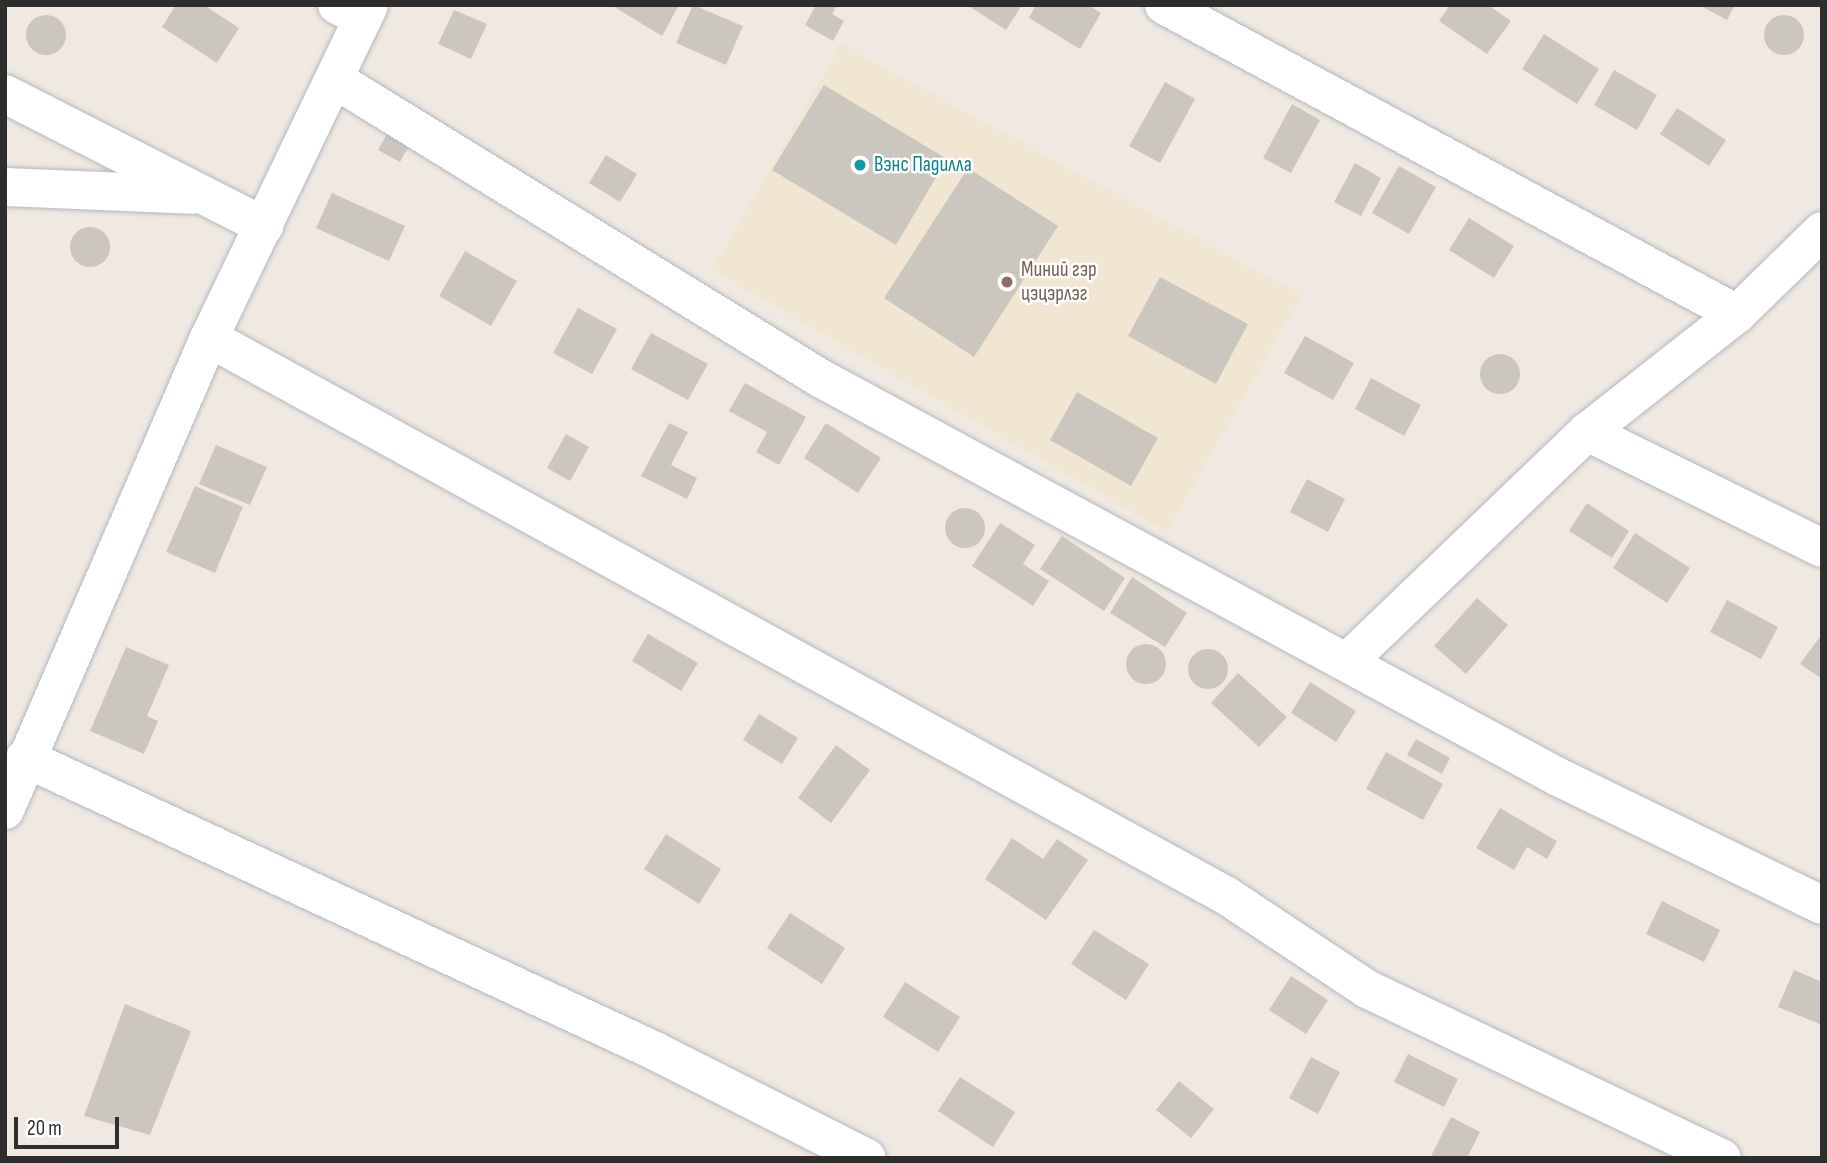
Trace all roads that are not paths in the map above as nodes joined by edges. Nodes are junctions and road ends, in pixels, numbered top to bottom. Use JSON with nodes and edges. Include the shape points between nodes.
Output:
{"nodes":[{"id":1,"x":1164,"y":5,"type":"edge"},
{"id":2,"x":357,"y":10,"type":"edge"},
{"id":3,"x":334,"y":79,"type":"junction"},
{"id":4,"x":5,"y":94,"type":"edge"},
{"id":5,"x":5,"y":187,"type":"edge"},
{"id":6,"x":204,"y":195,"type":"junction"},
{"id":7,"x":264,"y":226,"type":"junction"},
{"id":8,"x":1814,"y":253,"type":"edge"},
{"id":9,"x":1737,"y":314,"type":"junction"},
{"id":10,"x":209,"y":338,"type":"junction"},
{"id":11,"x":1587,"y":432,"type":"junction"},
{"id":12,"x":1822,"y":548,"type":"edge"},
{"id":13,"x":1349,"y":660,"type":"junction"},
{"id":14,"x":25,"y":758,"type":"junction"},
{"id":15,"x":5,"y":810,"type":"edge"},
{"id":16,"x":1822,"y":905,"type":"edge"},
{"id":17,"x":867,"y":1158,"type":"edge"},
{"id":18,"x":1722,"y":1158,"type":"edge"}],
"edges":[{"from":1,"to":9,"type":"street"},
{"from":2,"to":3,"type":"street"},
{"from":3,"to":7,"type":"street"},
{"from":3,"to":13,"type":"street","via":[[820,378]]},
{"from":4,"to":6,"type":"street"},
{"from":5,"to":6,"type":"street"},
{"from":6,"to":7,"type":"street"},
{"from":7,"to":10,"type":"street"},
{"from":8,"to":9,"type":"street"},
{"from":9,"to":11,"type":"street"},
{"from":10,"to":14,"type":"street"},
{"from":10,"to":18,"type":"street","via":[[1227,896],[1367,989]]},
{"from":11,"to":12,"type":"street"},
{"from":11,"to":13,"type":"street"},
{"from":13,"to":16,"type":"street","via":[[1558,777]]},
{"from":14,"to":15,"type":"street"},
{"from":14,"to":17,"type":"street","via":[[655,1051]]}]}
